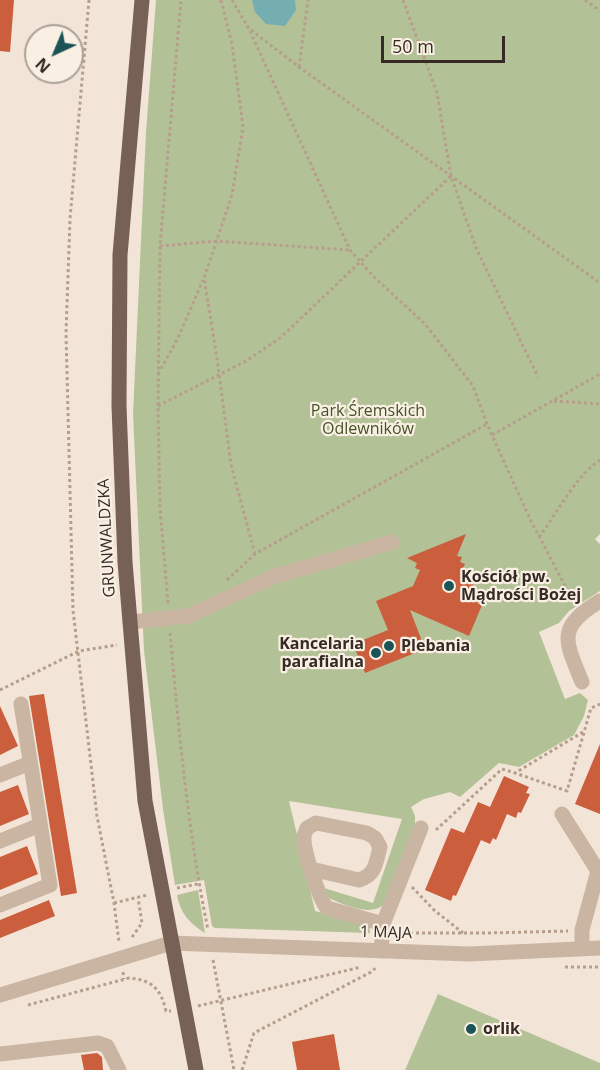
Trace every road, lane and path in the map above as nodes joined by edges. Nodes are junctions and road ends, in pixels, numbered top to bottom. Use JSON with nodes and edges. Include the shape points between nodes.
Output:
{"nodes":[{"id":1,"x":89,"y":0,"type":"edge"},
{"id":2,"x":142,"y":0,"type":"edge"},
{"id":3,"x":181,"y":0,"type":"edge"},
{"id":4,"x":221,"y":0,"type":"edge"},
{"id":5,"x":232,"y":0,"type":"edge"},
{"id":6,"x":308,"y":0,"type":"edge"},
{"id":7,"x":403,"y":0,"type":"edge"},
{"id":8,"x":585,"y":0,"type":"edge"},
{"id":9,"x":600,"y":11,"type":"edge"},
{"id":10,"x":249,"y":29,"type":"junction"},
{"id":11,"x":299,"y":67,"type":"junction"},
{"id":12,"x":451,"y":176,"type":"junction"},
{"id":13,"x":216,"y":241,"type":"junction"},
{"id":14,"x":160,"y":246,"type":"junction"},
{"id":15,"x":350,"y":250,"type":"junction"},
{"id":16,"x":361,"y":263,"type":"junction"},
{"id":17,"x":204,"y":278,"type":"junction"},
{"id":18,"x":600,"y":283,"type":"edge"},
{"id":19,"x":158,"y":374,"type":"junction"},
{"id":20,"x":600,"y":374,"type":"edge"},
{"id":21,"x":219,"y":375,"type":"junction"},
{"id":22,"x":538,"y":377,"type":"dead end"},
{"id":23,"x":552,"y":401,"type":"junction"},
{"id":24,"x":600,"y":404,"type":"edge"},
{"id":25,"x":158,"y":406,"type":"junction"},
{"id":26,"x":487,"y":424,"type":"junction"},
{"id":27,"x":492,"y":435,"type":"junction"},
{"id":28,"x":600,"y":460,"type":"edge"},
{"id":29,"x":539,"y":537,"type":"junction"},
{"id":30,"x":392,"y":542,"type":"dead end"},
{"id":31,"x":255,"y":554,"type":"junction"},
{"id":32,"x":222,"y":585,"type":"dead end"},
{"id":33,"x":600,"y":601,"type":"edge"},
{"id":34,"x":580,"y":613,"type":"junction"},
{"id":35,"x":188,"y":616,"type":"junction"},
{"id":36,"x":130,"y":622,"type":"junction"},
{"id":37,"x":170,"y":626,"type":"junction"},
{"id":38,"x":160,"y":636,"type":"dead end"},
{"id":39,"x":131,"y":642,"type":"junction"},
{"id":40,"x":79,"y":651,"type":"junction"},
{"id":41,"x":582,"y":682,"type":"dead end"},
{"id":42,"x":0,"y":690,"type":"edge"},
{"id":43,"x":21,"y":704,"type":"dead end"},
{"id":44,"x":600,"y":705,"type":"edge"},
{"id":45,"x":583,"y":732,"type":"junction"},
{"id":46,"x":30,"y":763,"type":"junction"},
{"id":47,"x":515,"y":773,"type":"junction"},
{"id":48,"x":0,"y":775,"type":"edge"},
{"id":49,"x":562,"y":814,"type":"dead end"},
{"id":50,"x":40,"y":825,"type":"junction"},
{"id":51,"x":426,"y":832,"type":"joint"},
{"id":52,"x":0,"y":841,"type":"edge"},
{"id":53,"x":311,"y":869,"type":"junction"},
{"id":54,"x":411,"y":886,"type":"dead end"},
{"id":55,"x":138,"y":898,"type":"dead end"},
{"id":56,"x":0,"y":905,"type":"edge"},
{"id":57,"x":382,"y":928,"type":"junction"},
{"id":58,"x":207,"y":929,"type":"junction"},
{"id":59,"x":582,"y":930,"type":"junction"},
{"id":60,"x":463,"y":933,"type":"junction"},
{"id":61,"x":214,"y":938,"type":"junction"},
{"id":62,"x":171,"y":943,"type":"junction"},
{"id":63,"x":111,"y":947,"type":"dead end"},
{"id":64,"x":600,"y":948,"type":"edge"},
{"id":65,"x":582,"y":949,"type":"junction"},
{"id":66,"x":120,"y":951,"type":"junction"},
{"id":67,"x":381,"y":951,"type":"junction"},
{"id":68,"x":558,"y":967,"type":"dead end"},
{"id":69,"x":600,"y":967,"type":"edge"},
{"id":70,"x":375,"y":968,"type":"junction"},
{"id":71,"x":385,"y":968,"type":"dead end"},
{"id":72,"x":124,"y":979,"type":"junction"},
{"id":73,"x":0,"y":995,"type":"edge"},
{"id":74,"x":220,"y":1002,"type":"junction"},
{"id":75,"x":28,"y":1005,"type":"dead end"},
{"id":76,"x":184,"y":1009,"type":"junction"},
{"id":77,"x":0,"y":1054,"type":"edge"},
{"id":78,"x":119,"y":1070,"type":"edge"},
{"id":79,"x":196,"y":1070,"type":"edge"},
{"id":80,"x":234,"y":1070,"type":"edge"},
{"id":81,"x":242,"y":1070,"type":"edge"}],
"edges":[{"from":1,"to":40,"type":"path","via":[[70,219],[66,333],[73,610]]},
{"from":2,"to":36,"type":"main road","name":"GRUNWALDZKA","via":[[119,301],[119,417]]},
{"from":3,"to":14,"type":"path"},
{"from":4,"to":13,"type":"path","via":[[232,44],[243,127],[232,195]]},
{"from":5,"to":10,"type":"path"},
{"from":6,"to":11,"type":"path"},
{"from":7,"to":12,"type":"path","via":[[437,93]]},
{"from":8,"to":9,"type":"path"},
{"from":10,"to":11,"type":"path"},
{"from":10,"to":15,"type":"path"},
{"from":11,"to":12,"type":"path"},
{"from":12,"to":16,"type":"path"},
{"from":12,"to":18,"type":"path"},
{"from":12,"to":22,"type":"path","via":[[476,248]]},
{"from":13,"to":14,"type":"path"},
{"from":13,"to":15,"type":"path"},
{"from":13,"to":17,"type":"path"},
{"from":14,"to":19,"type":"path"},
{"from":15,"to":16,"type":"path"},
{"from":16,"to":21,"type":"path","via":[[280,338]]},
{"from":16,"to":26,"type":"path","via":[[425,324],[473,386]]},
{"from":17,"to":19,"type":"path"},
{"from":17,"to":21,"type":"path"},
{"from":19,"to":25,"type":"path"},
{"from":20,"to":23,"type":"path"},
{"from":21,"to":25,"type":"path"},
{"from":21,"to":31,"type":"path","via":[[231,465]]},
{"from":23,"to":24,"type":"path"},
{"from":23,"to":27,"type":"path"},
{"from":25,"to":37,"type":"path","via":[[160,508]]},
{"from":26,"to":27,"type":"path"},
{"from":26,"to":31,"type":"path"},
{"from":27,"to":29,"type":"path"},
{"from":28,"to":29,"type":"path","via":[[570,493]]},
{"from":29,"to":34,"type":"path"},
{"from":30,"to":35,"type":"street","via":[[273,577]]},
{"from":31,"to":32,"type":"path"},
{"from":33,"to":34,"type":"street"},
{"from":34,"to":41,"type":"street","via":[[571,624],[567,643]]},
{"from":35,"to":37,"type":"street"},
{"from":35,"to":37,"type":"path"},
{"from":36,"to":37,"type":"street"},
{"from":36,"to":39,"type":"main road","name":"GRUNWALDZKA"},
{"from":37,"to":38,"type":"path"},
{"from":37,"to":58,"type":"path","via":[[180,742]]},
{"from":39,"to":40,"type":"path"},
{"from":39,"to":62,"type":"main road","name":"GRUNWALDZKA","via":[[145,801]]},
{"from":40,"to":42,"type":"path"},
{"from":40,"to":66,"type":"path","via":[[97,816]]},
{"from":43,"to":46,"type":"street"},
{"from":44,"to":45,"type":"path","via":[[591,708]]},
{"from":45,"to":47,"type":"path"},
{"from":45,"to":47,"type":"path","via":[[567,791]]},
{"from":46,"to":48,"type":"street"},
{"from":46,"to":50,"type":"street"},
{"from":47,"to":51,"type":"path","via":[[502,770]]},
{"from":49,"to":59,"type":"street","via":[[598,871]]},
{"from":50,"to":52,"type":"street"},
{"from":50,"to":56,"type":"street","via":[[50,885]]},
{"from":51,"to":57,"type":"street"},
{"from":53,"to":53,"type":"street","via":[[303,838],[307,828],[316,823],[367,833],[380,847],[373,872],[367,878],[359,880]]},
{"from":53,"to":57,"type":"street","via":[[327,908]]},
{"from":54,"to":60,"type":"path"},
{"from":55,"to":66,"type":"path","via":[[142,923]]},
{"from":57,"to":60,"type":"path"},
{"from":57,"to":67,"type":"street"},
{"from":58,"to":61,"type":"path"},
{"from":58,"to":61,"type":"path"},
{"from":59,"to":60,"type":"path"},
{"from":59,"to":65,"type":"street"},
{"from":61,"to":62,"type":"street","name":"1 MAJA"},
{"from":61,"to":67,"type":"street","name":"1 MAJA"},
{"from":61,"to":74,"type":"path"},
{"from":62,"to":66,"type":"street","name":"1 MAJA"},
{"from":62,"to":76,"type":"main road","name":"GRUNWALDZKA"},
{"from":63,"to":66,"type":"path"},
{"from":64,"to":65,"type":"street","name":"1 MAJA"},
{"from":65,"to":67,"type":"street","name":"1 MAJA","via":[[469,954]]},
{"from":66,"to":72,"type":"path"},
{"from":66,"to":73,"type":"street","name":"1 MAJA"},
{"from":68,"to":69,"type":"path"},
{"from":70,"to":71,"type":"path"},
{"from":70,"to":74,"type":"path","via":[[360,967]]},
{"from":70,"to":81,"type":"path","via":[[254,1033]]},
{"from":72,"to":75,"type":"path"},
{"from":72,"to":76,"type":"path","via":[[144,980],[153,985],[166,1011]]},
{"from":74,"to":76,"type":"path"},
{"from":74,"to":80,"type":"path"},
{"from":76,"to":79,"type":"main road","name":"GRUNWALDZKA"},
{"from":77,"to":78,"type":"street","via":[[98,1043],[107,1046]]}]}
